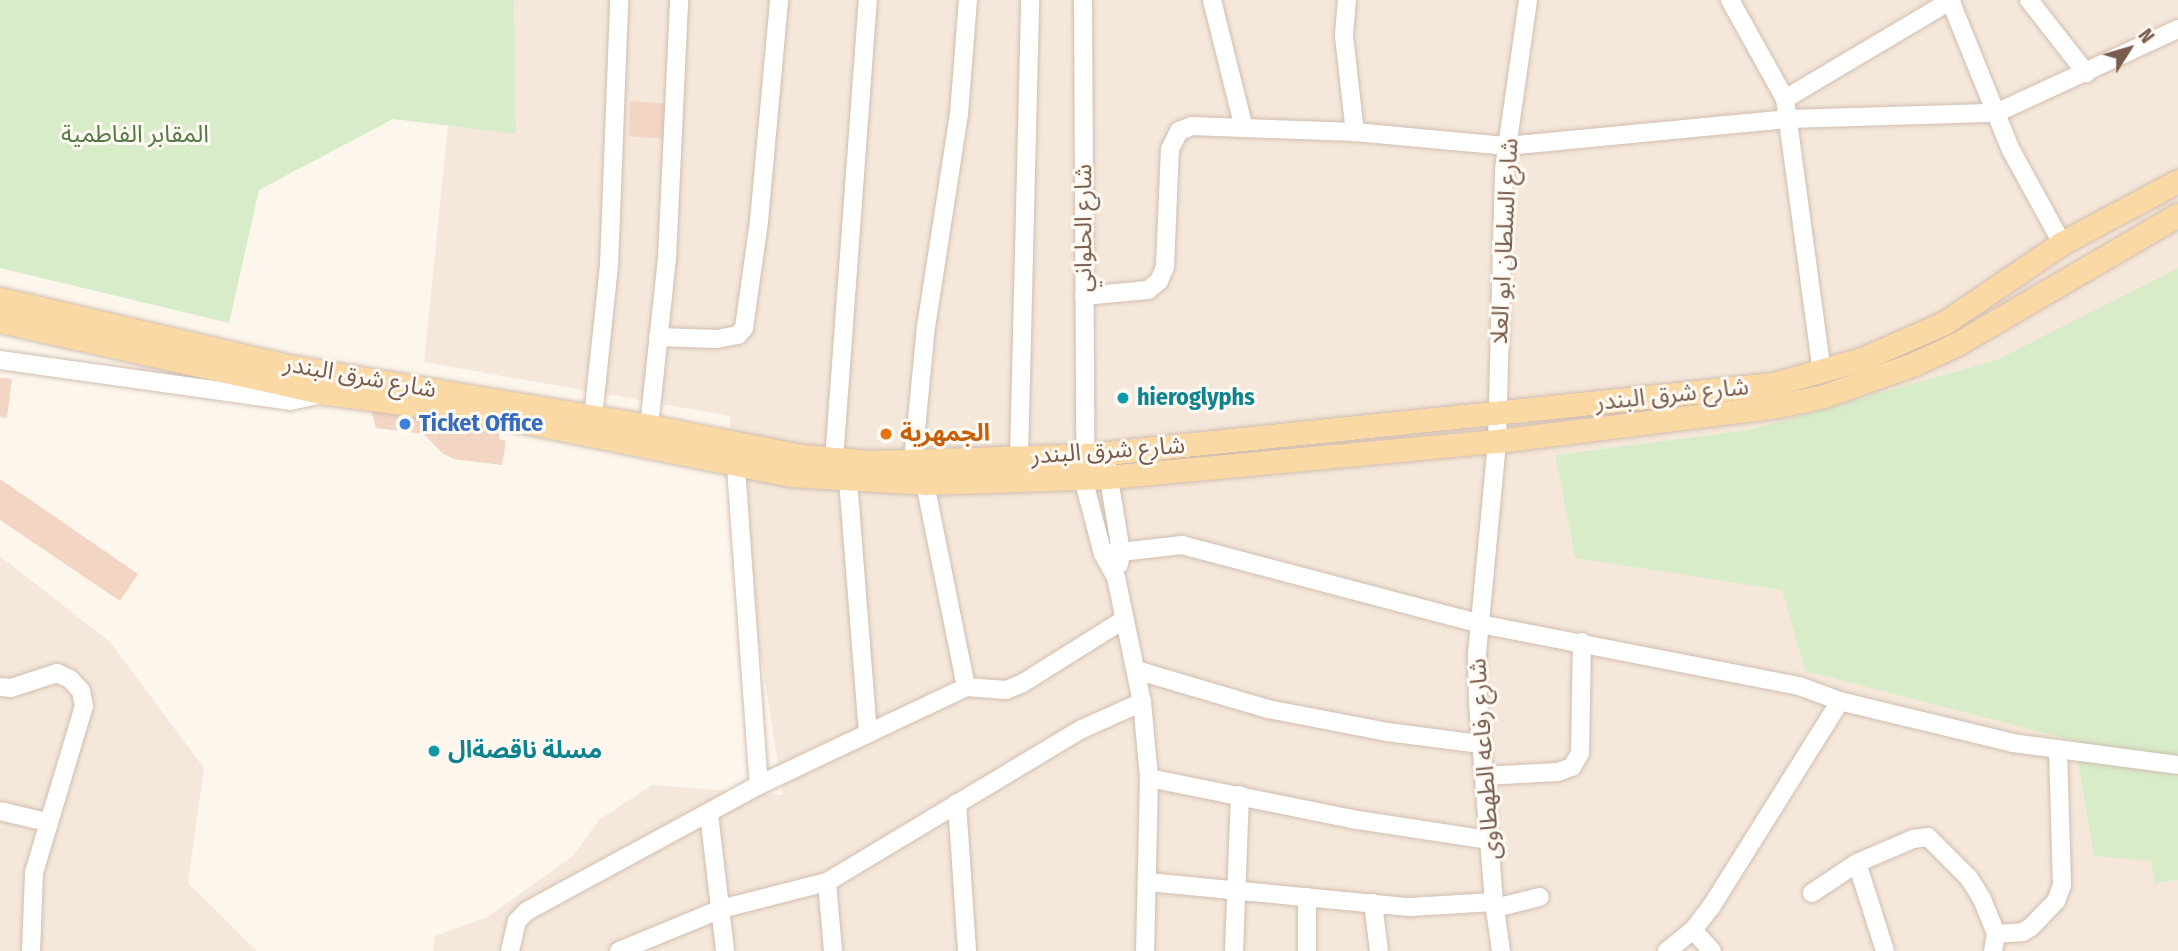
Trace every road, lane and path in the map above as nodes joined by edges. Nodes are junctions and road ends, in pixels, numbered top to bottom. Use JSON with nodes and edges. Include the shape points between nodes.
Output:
{"nodes":[{"id":1,"x":619,"y":0,"type":"edge"},
{"id":2,"x":679,"y":0,"type":"edge"},
{"id":3,"x":779,"y":0,"type":"edge"},
{"id":4,"x":868,"y":0,"type":"edge"},
{"id":5,"x":968,"y":0,"type":"edge"},
{"id":6,"x":1030,"y":0,"type":"edge"},
{"id":7,"x":1083,"y":0,"type":"edge"},
{"id":8,"x":1212,"y":0,"type":"edge"},
{"id":9,"x":1347,"y":0,"type":"edge"},
{"id":10,"x":1528,"y":0,"type":"edge"},
{"id":11,"x":1730,"y":0,"type":"edge"},
{"id":12,"x":1951,"y":0,"type":"edge"},
{"id":13,"x":2029,"y":0,"type":"edge"},
{"id":14,"x":2178,"y":29,"type":"edge"},
{"id":15,"x":2086,"y":73,"type":"junction"},
{"id":16,"x":1785,"y":99,"type":"junction"},
{"id":17,"x":1996,"y":113,"type":"junction"},
{"id":18,"x":1789,"y":119,"type":"junction"},
{"id":19,"x":1244,"y":128,"type":"junction"},
{"id":20,"x":1355,"y":132,"type":"junction"},
{"id":21,"x":1507,"y":146,"type":"junction"},
{"id":22,"x":2178,"y":180,"type":"edge"},
{"id":23,"x":2178,"y":215,"type":"edge"},
{"id":24,"x":2062,"y":243,"type":"junction"},
{"id":25,"x":2025,"y":267,"type":"junction"},
{"id":26,"x":2077,"y":273,"type":"junction"},
{"id":27,"x":2044,"y":292,"type":"junction"},
{"id":28,"x":1084,"y":296,"type":"junction"},
{"id":29,"x":0,"y":299,"type":"edge"},
{"id":30,"x":0,"y":321,"type":"edge"},
{"id":31,"x":658,"y":337,"type":"junction"},
{"id":32,"x":0,"y":360,"type":"edge"},
{"id":33,"x":1822,"y":372,"type":"junction"},
{"id":34,"x":285,"y":375,"type":"junction"},
{"id":35,"x":371,"y":389,"type":"junction"},
{"id":36,"x":326,"y":393,"type":"junction"},
{"id":37,"x":1498,"y":414,"type":"junction"},
{"id":38,"x":592,"y":426,"type":"junction"},
{"id":39,"x":648,"y":436,"type":"junction"},
{"id":40,"x":1497,"y":441,"type":"junction"},
{"id":41,"x":735,"y":454,"type":"junction"},
{"id":42,"x":1018,"y":458,"type":"junction"},
{"id":43,"x":834,"y":460,"type":"junction"},
{"id":44,"x":914,"y":461,"type":"junction"},
{"id":45,"x":1088,"y":461,"type":"junction"},
{"id":46,"x":1108,"y":477,"type":"junction"},
{"id":47,"x":848,"y":481,"type":"junction"},
{"id":48,"x":925,"y":483,"type":"junction"},
{"id":49,"x":1112,"y":553,"type":"junction"},
{"id":50,"x":1125,"y":619,"type":"junction"},
{"id":51,"x":1480,"y":624,"type":"junction"},
{"id":52,"x":1583,"y":642,"type":"junction"},
{"id":53,"x":1136,"y":670,"type":"junction"},
{"id":54,"x":0,"y":687,"type":"edge"},
{"id":55,"x":967,"y":687,"type":"junction"},
{"id":56,"x":1840,"y":701,"type":"junction"},
{"id":57,"x":1142,"y":702,"type":"junction"},
{"id":58,"x":868,"y":733,"type":"junction"},
{"id":59,"x":1482,"y":744,"type":"junction"},
{"id":60,"x":2059,"y":749,"type":"junction"},
{"id":61,"x":2178,"y":765,"type":"edge"},
{"id":62,"x":1484,"y":776,"type":"junction"},
{"id":63,"x":1149,"y":778,"type":"junction"},
{"id":64,"x":759,"y":785,"type":"junction"},
{"id":65,"x":1240,"y":795,"type":"junction"},
{"id":66,"x":957,"y":803,"type":"junction"},
{"id":67,"x":0,"y":811,"type":"edge"},
{"id":68,"x":709,"y":814,"type":"junction"},
{"id":69,"x":47,"y":822,"type":"junction"},
{"id":70,"x":1489,"y":840,"type":"junction"},
{"id":71,"x":1857,"y":863,"type":"junction"},
{"id":72,"x":827,"y":882,"type":"junction"},
{"id":73,"x":1148,"y":882,"type":"junction"},
{"id":74,"x":1237,"y":893,"type":"junction"},
{"id":75,"x":1812,"y":893,"type":"dead end"},
{"id":76,"x":1307,"y":897,"type":"junction"},
{"id":77,"x":1540,"y":897,"type":"dead end"},
{"id":78,"x":1373,"y":903,"type":"junction"},
{"id":79,"x":1494,"y":905,"type":"junction"},
{"id":80,"x":721,"y":909,"type":"junction"},
{"id":81,"x":1693,"y":930,"type":"junction"},
{"id":82,"x":1995,"y":942,"type":"edge"},
{"id":83,"x":31,"y":951,"type":"edge"},
{"id":84,"x":510,"y":951,"type":"edge"},
{"id":85,"x":619,"y":951,"type":"edge"},
{"id":86,"x":725,"y":951,"type":"edge"},
{"id":87,"x":833,"y":951,"type":"edge"},
{"id":88,"x":967,"y":951,"type":"edge"},
{"id":89,"x":1145,"y":951,"type":"edge"},
{"id":90,"x":1234,"y":951,"type":"edge"},
{"id":91,"x":1307,"y":951,"type":"edge"},
{"id":92,"x":1379,"y":951,"type":"edge"},
{"id":93,"x":1502,"y":951,"type":"edge"},
{"id":94,"x":1667,"y":951,"type":"edge"},
{"id":95,"x":1712,"y":951,"type":"edge"},
{"id":96,"x":1885,"y":951,"type":"edge"}],
"edges":[{"from":1,"to":38,"type":"street","via":[[609,267]]},
{"from":2,"to":31,"type":"street","via":[[667,258]]},
{"from":3,"to":31,"type":"street","via":[[759,221],[744,328],[738,335],[717,339]]},
{"from":4,"to":43,"type":"street"},
{"from":5,"to":44,"type":"street","via":[[959,114],[926,327]]},
{"from":6,"to":42,"type":"street"},
{"from":7,"to":28,"type":"street","name":"شارع الحلواني"},
{"from":8,"to":19,"type":"street"},
{"from":9,"to":20,"type":"street","via":[[1344,36]]},
{"from":10,"to":21,"type":"street","name":"شارع السلطان ابو العلا"},
{"from":11,"to":16,"type":"street"},
{"from":12,"to":16,"type":"street"},
{"from":12,"to":17,"type":"street"},
{"from":13,"to":15,"type":"street"},
{"from":14,"to":15,"type":"street"},
{"from":15,"to":17,"type":"street"},
{"from":16,"to":18,"type":"street"},
{"from":17,"to":18,"type":"street"},
{"from":17,"to":24,"type":"street"},
{"from":18,"to":21,"type":"street"},
{"from":18,"to":33,"type":"street"},
{"from":19,"to":20,"type":"street"},
{"from":19,"to":28,"type":"street","via":[[1192,126],[1180,131],[1170,149],[1165,267],[1159,281],[1148,289]]},
{"from":20,"to":21,"type":"street"},
{"from":21,"to":37,"type":"street","name":"شارع السلطان ابو العلا"},
{"from":22,"to":24,"type":"main road","name":"شارع شرق البندر"},
{"from":23,"to":26,"type":"main road","name":"شارع شرق البندر"},
{"from":24,"to":25,"type":"main road","name":"شارع شرق البندر"},
{"from":24,"to":26,"type":"main road","via":[[2075,259]]},
{"from":25,"to":27,"type":"main road","via":[[2032,286]]},
{"from":25,"to":33,"type":"main road","name":"شارع شرق البندر","via":[[1944,323]]},
{"from":26,"to":27,"type":"main road","name":"شارع شرق البندر"},
{"from":27,"to":40,"type":"main road","name":"شارع شرق البندر","via":[[1914,364],[1824,396]]},
{"from":28,"to":45,"type":"street","name":"شارع الحلواني"},
{"from":29,"to":34,"type":"main road","name":"شارع شرق البندر"},
{"from":30,"to":34,"type":"main road","name":"شارع شرق البندر"},
{"from":31,"to":39,"type":"street"},
{"from":32,"to":36,"type":"street","via":[[290,401]]},
{"from":33,"to":37,"type":"main road","name":"شارع شرق البندر","via":[[1774,384]]},
{"from":34,"to":35,"type":"main road","name":"شارع شرق البندر"},
{"from":34,"to":36,"type":"main road","name":"شارع شرق البندر"},
{"from":35,"to":36,"type":"main road","name":"شارع شرق البندر"},
{"from":35,"to":38,"type":"main road","name":"شارع شرق البندر"},
{"from":37,"to":40,"type":"street","name":"شارع السلطان ابو العلا"},
{"from":37,"to":45,"type":"main road","name":"شارع شرق البندر"},
{"from":38,"to":39,"type":"main road","name":"شارع شرق البندر"},
{"from":39,"to":41,"type":"main road","name":"شارع شرق البندر"},
{"from":40,"to":46,"type":"main road","name":"شارع شرق البندر"},
{"from":40,"to":51,"type":"street","name":"شارع رفاعه الطهطاوى"},
{"from":41,"to":43,"type":"main road","name":"شارع شرق البندر"},
{"from":41,"to":47,"type":"main road","name":"شارع شرق البندر"},
{"from":41,"to":64,"type":"street"},
{"from":42,"to":44,"type":"main road","name":"شارع شرق البندر"},
{"from":42,"to":45,"type":"main road","name":"شارع شرق البندر"},
{"from":43,"to":44,"type":"main road","name":"شارع شرق البندر"},
{"from":45,"to":46,"type":"main road","name":"شارع شرق البندر"},
{"from":45,"to":48,"type":"main road","name":"شارع شرق البندر"},
{"from":45,"to":49,"type":"street","name":"شارع الحلواني"},
{"from":46,"to":49,"type":"street"},
{"from":47,"to":48,"type":"main road","name":"شارع شرق البندر"},
{"from":47,"to":58,"type":"street"},
{"from":48,"to":55,"type":"street"},
{"from":49,"to":50,"type":"street"},
{"from":49,"to":51,"type":"street","via":[[1182,545]]},
{"from":50,"to":53,"type":"street"},
{"from":50,"to":55,"type":"street","via":[[1023,683],[1006,690]]},
{"from":51,"to":52,"type":"street"},
{"from":51,"to":59,"type":"street","name":"شارع رفاعه الطهطاوى"},
{"from":52,"to":56,"type":"street","via":[[1799,686]]},
{"from":52,"to":62,"type":"street","via":[[1580,753],[1572,767],[1558,772]]},
{"from":53,"to":57,"type":"street"},
{"from":53,"to":59,"type":"street","via":[[1268,709]]},
{"from":54,"to":69,"type":"street","via":[[11,688],[57,673],[81,691],[84,706]]},
{"from":55,"to":58,"type":"street"},
{"from":56,"to":60,"type":"street","via":[[2013,743]]},
{"from":56,"to":81,"type":"street"},
{"from":57,"to":63,"type":"street"},
{"from":57,"to":66,"type":"street","via":[[1082,729]]},
{"from":58,"to":64,"type":"street"},
{"from":59,"to":62,"type":"street","name":"شارع رفاعه الطهطاوى"},
{"from":60,"to":61,"type":"street"},
{"from":60,"to":82,"type":"street","via":[[2062,886],[2056,901],[2031,927]]},
{"from":62,"to":70,"type":"street","name":"شارع رفاعه الطهطاوى"},
{"from":63,"to":65,"type":"street"},
{"from":63,"to":73,"type":"street"},
{"from":64,"to":68,"type":"street"},
{"from":65,"to":70,"type":"street","via":[[1358,820]]},
{"from":65,"to":74,"type":"street"},
{"from":66,"to":72,"type":"street"},
{"from":66,"to":88,"type":"street"},
{"from":67,"to":69,"type":"street"},
{"from":68,"to":80,"type":"street"},
{"from":68,"to":84,"type":"street","via":[[527,911],[517,921]]},
{"from":69,"to":83,"type":"street","via":[[34,873]]},
{"from":70,"to":79,"type":"street","name":"شارع رفاعه الطهطاوى"},
{"from":71,"to":75,"type":"street"},
{"from":71,"to":82,"type":"street","via":[[1928,837],[1969,878],[1982,899]]},
{"from":71,"to":96,"type":"street"},
{"from":72,"to":80,"type":"street"},
{"from":72,"to":87,"type":"street"},
{"from":73,"to":74,"type":"street"},
{"from":73,"to":89,"type":"street"},
{"from":74,"to":76,"type":"street"},
{"from":74,"to":90,"type":"street"},
{"from":76,"to":78,"type":"street"},
{"from":76,"to":91,"type":"street"},
{"from":77,"to":79,"type":"street"},
{"from":78,"to":79,"type":"street"},
{"from":78,"to":92,"type":"street"},
{"from":79,"to":93,"type":"street","name":"شارع رفاعه الطهطاوى"},
{"from":80,"to":85,"type":"street"},
{"from":80,"to":86,"type":"street"},
{"from":81,"to":94,"type":"street"},
{"from":81,"to":95,"type":"street"}]}
